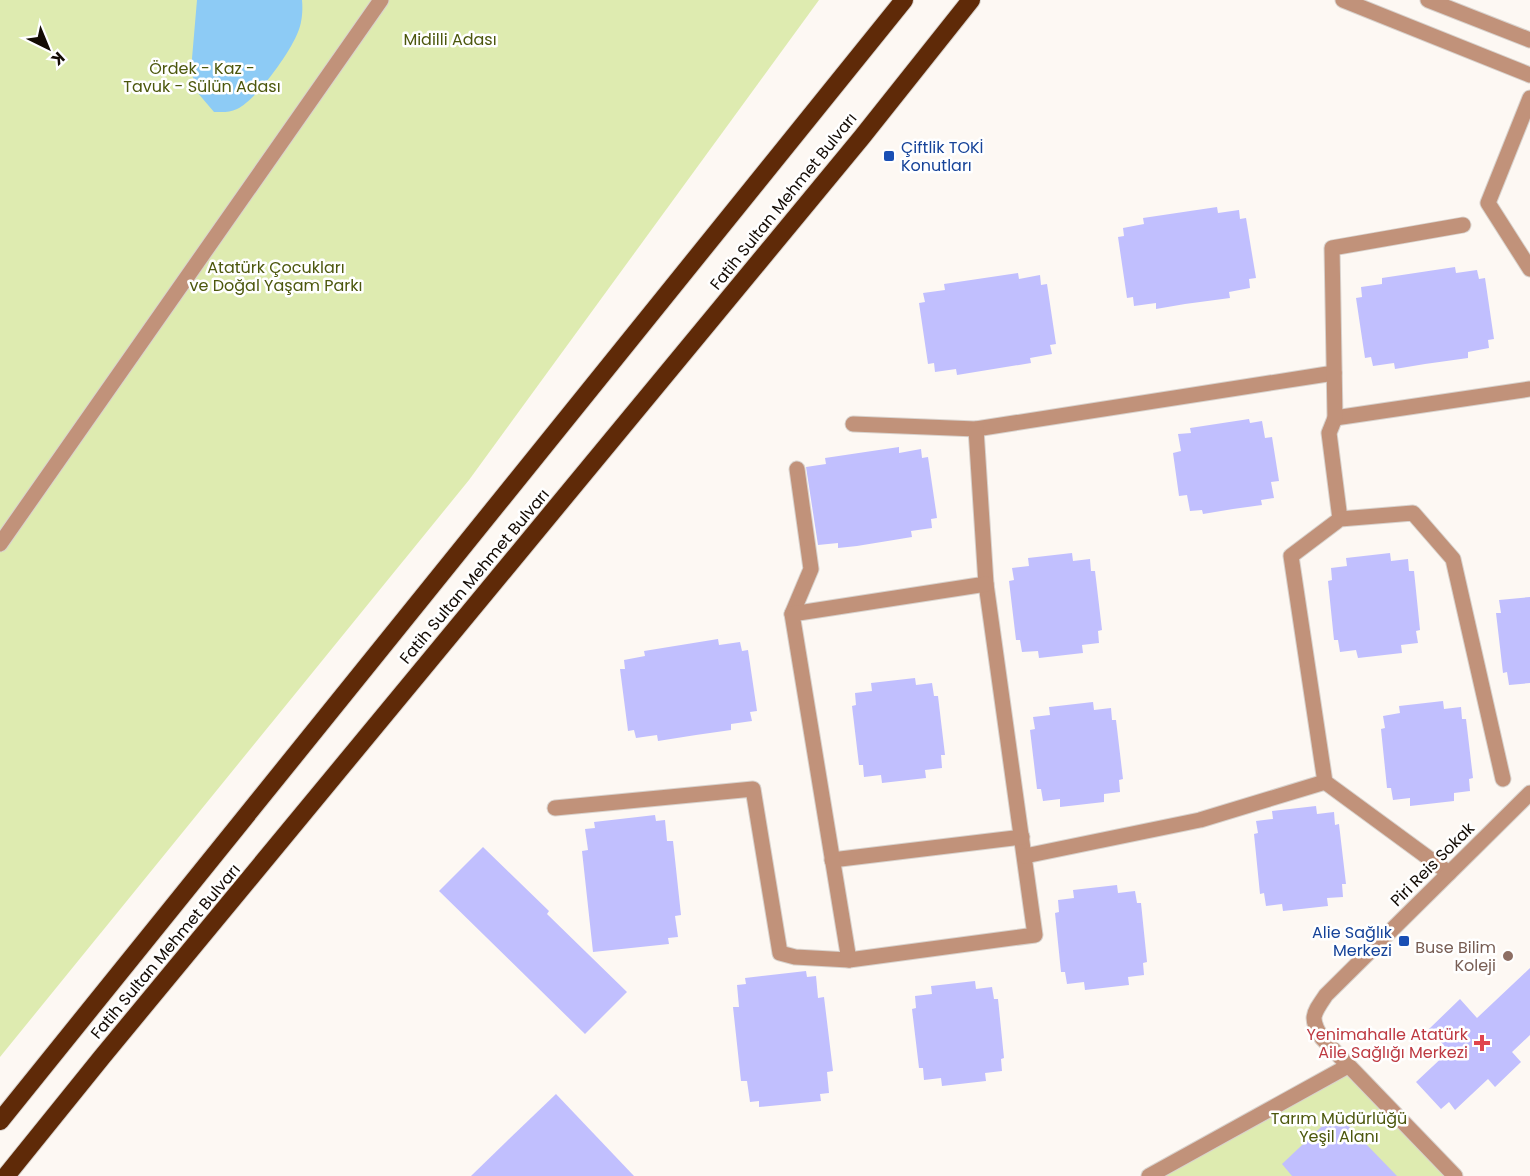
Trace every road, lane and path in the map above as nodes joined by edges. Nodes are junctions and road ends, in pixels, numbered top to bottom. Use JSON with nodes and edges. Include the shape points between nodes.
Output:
{"nodes":[{"id":1,"x":381,"y":0,"type":"edge"},
{"id":2,"x":904,"y":0,"type":"edge"},
{"id":3,"x":971,"y":0,"type":"edge"},
{"id":4,"x":1343,"y":0,"type":"edge"},
{"id":5,"x":1428,"y":0,"type":"edge"},
{"id":6,"x":1530,"y":40,"type":"edge"},
{"id":7,"x":1530,"y":75,"type":"edge"},
{"id":8,"x":1530,"y":98,"type":"edge"},
{"id":9,"x":1463,"y":225,"type":"dead end"},
{"id":10,"x":1530,"y":269,"type":"edge"},
{"id":11,"x":1334,"y":373,"type":"junction"},
{"id":12,"x":1530,"y":389,"type":"edge"},
{"id":13,"x":1335,"y":418,"type":"junction"},
{"id":14,"x":854,"y":424,"type":"dead end"},
{"id":15,"x":976,"y":429,"type":"junction"},
{"id":16,"x":797,"y":468,"type":"dead end"},
{"id":17,"x":1340,"y":519,"type":"junction"},
{"id":18,"x":0,"y":544,"type":"edge"},
{"id":19,"x":986,"y":584,"type":"junction"},
{"id":20,"x":792,"y":614,"type":"junction"},
{"id":21,"x":1503,"y":779,"type":"dead end"},
{"id":22,"x":1325,"y":782,"type":"junction"},
{"id":23,"x":1530,"y":793,"type":"edge"},
{"id":24,"x":555,"y":808,"type":"dead end"},
{"id":25,"x":1022,"y":837,"type":"junction"},
{"id":26,"x":1025,"y":856,"type":"junction"},
{"id":27,"x":832,"y":860,"type":"junction"},
{"id":28,"x":1449,"y":873,"type":"junction"},
{"id":29,"x":849,"y":960,"type":"junction"},
{"id":30,"x":1348,"y":1066,"type":"junction"},
{"id":31,"x":0,"y":1121,"type":"edge"},
{"id":32,"x":6,"y":1176,"type":"edge"},
{"id":33,"x":1149,"y":1176,"type":"edge"},
{"id":34,"x":1455,"y":1176,"type":"edge"}],
"edges":[{"from":1,"to":18,"type":"street"},
{"from":2,"to":31,"type":"highway","name":"Fatih Sultan Mehmet Bulvarı"},
{"from":3,"to":32,"type":"highway","name":"Fatih Sultan Mehmet Bulvarı"},
{"from":4,"to":7,"type":"street"},
{"from":5,"to":6,"type":"street"},
{"from":8,"to":10,"type":"street","via":[[1488,203]]},
{"from":9,"to":11,"type":"street","via":[[1332,248]]},
{"from":11,"to":13,"type":"street"},
{"from":11,"to":15,"type":"street"},
{"from":12,"to":13,"type":"street"},
{"from":13,"to":17,"type":"street","via":[[1329,433]]},
{"from":14,"to":15,"type":"street"},
{"from":15,"to":19,"type":"street"},
{"from":16,"to":20,"type":"street","via":[[811,569]]},
{"from":17,"to":21,"type":"street","via":[[1413,513],[1453,559]]},
{"from":17,"to":22,"type":"street","via":[[1291,556]]},
{"from":19,"to":20,"type":"street"},
{"from":19,"to":25,"type":"street"},
{"from":20,"to":27,"type":"street"},
{"from":22,"to":26,"type":"street","via":[[1200,820]]},
{"from":22,"to":28,"type":"street"},
{"from":23,"to":28,"type":"street","name":"Piri Reis Sokak"},
{"from":24,"to":29,"type":"street","via":[[753,789],[780,953]]},
{"from":25,"to":26,"type":"street"},
{"from":25,"to":27,"type":"street"},
{"from":26,"to":29,"type":"street","via":[[1035,935]]},
{"from":27,"to":29,"type":"street"},
{"from":28,"to":30,"type":"street","name":"Piri Reis Sokak","via":[[1326,995],[1313,1017],[1322,1038]]},
{"from":30,"to":33,"type":"street"},
{"from":30,"to":34,"type":"street","name":"Piri Reis Sokak"}]}
